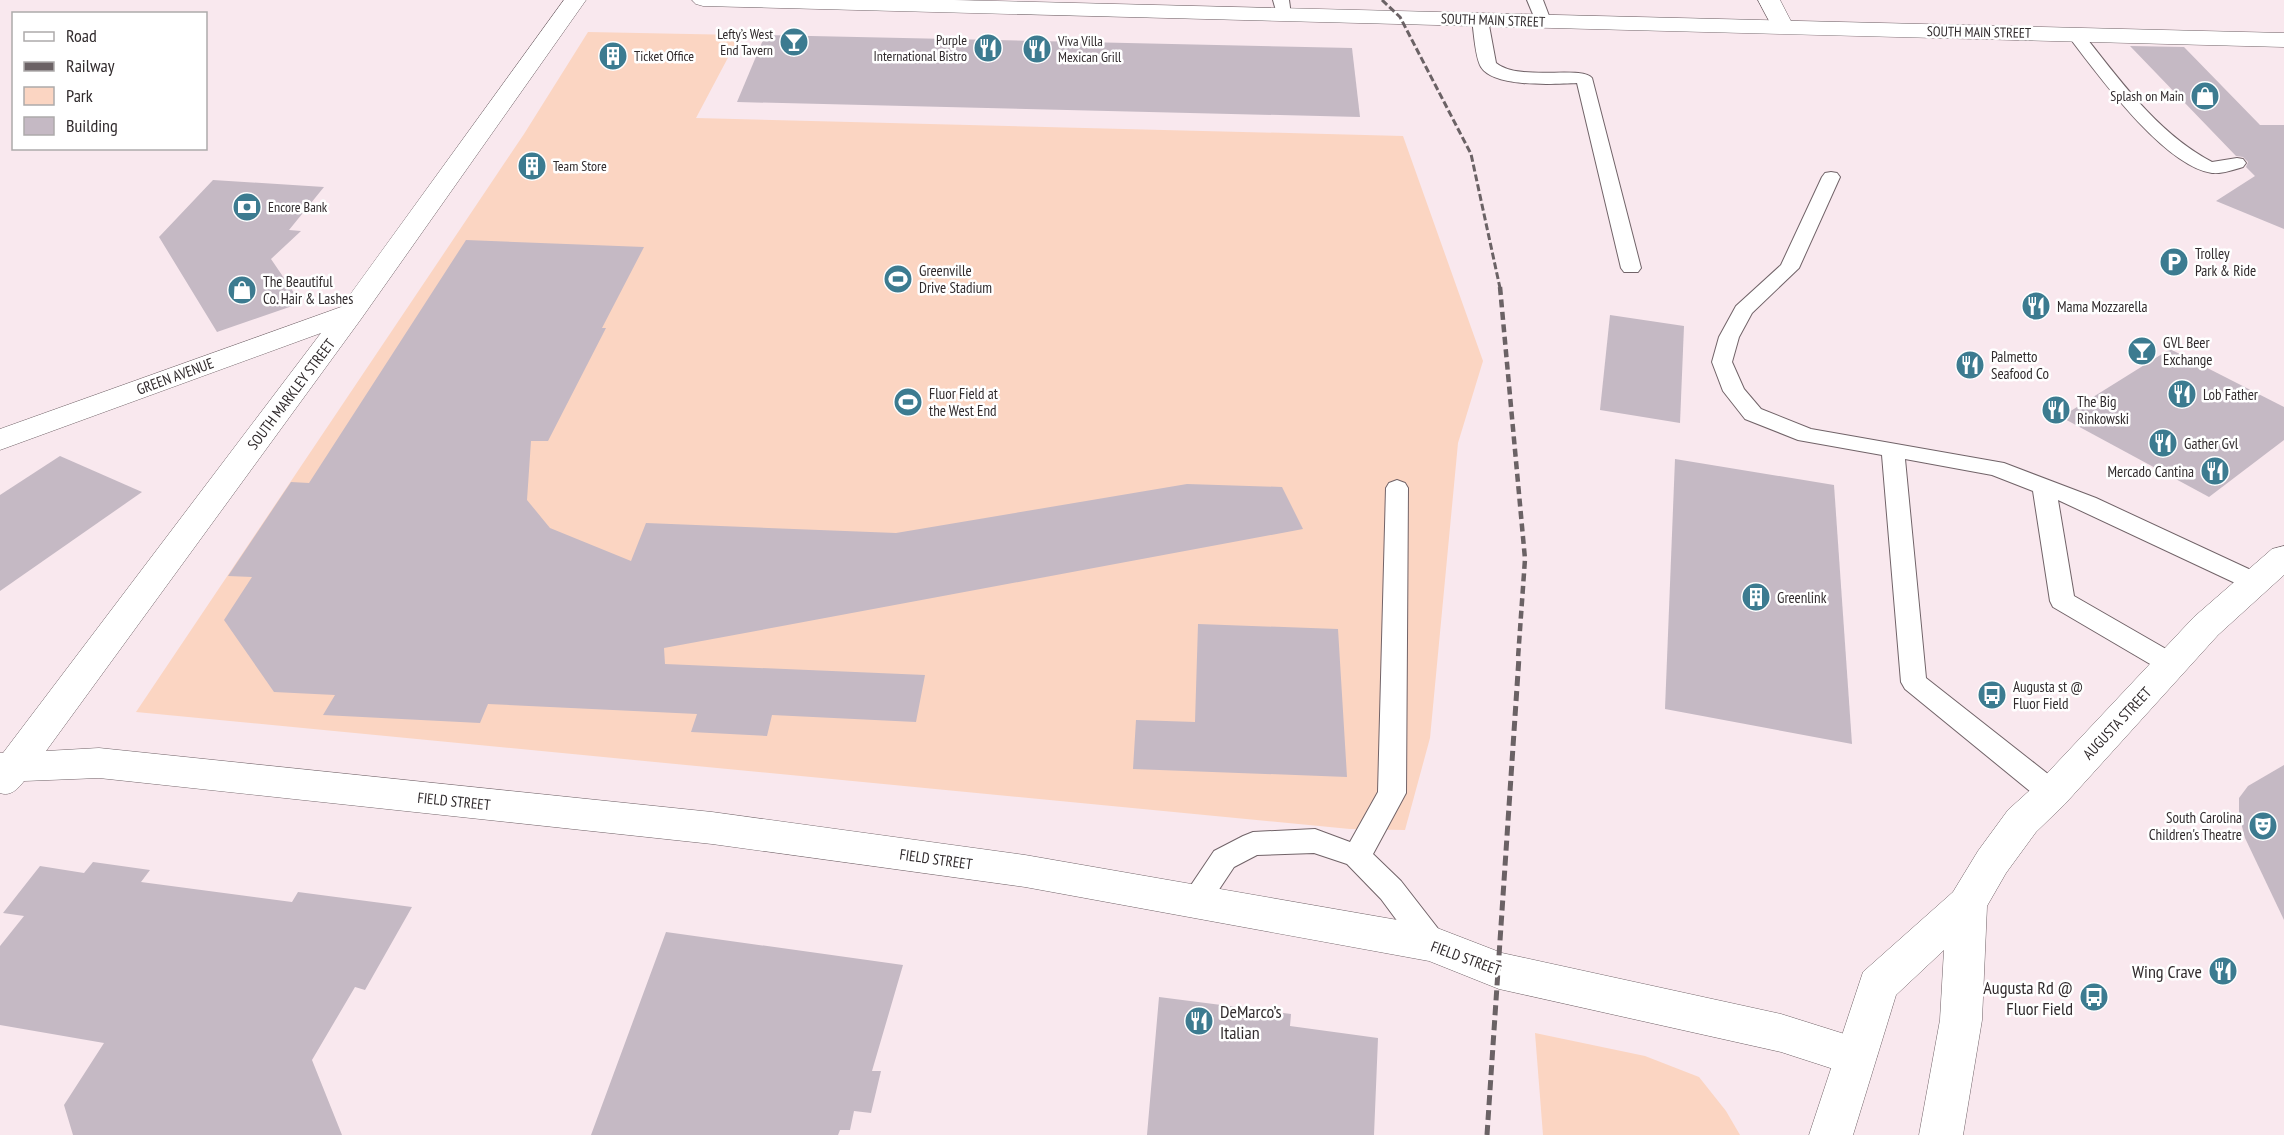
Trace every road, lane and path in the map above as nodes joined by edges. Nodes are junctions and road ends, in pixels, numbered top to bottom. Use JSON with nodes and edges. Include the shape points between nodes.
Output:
{"nodes":[{"id":1,"x":575,"y":0,"type":"edge"},
{"id":2,"x":703,"y":0,"type":"edge"},
{"id":3,"x":1535,"y":0,"type":"edge"},
{"id":4,"x":1768,"y":0,"type":"edge"},
{"id":5,"x":939,"y":3,"type":"edge"},
{"id":6,"x":1282,"y":7,"type":"edge"},
{"id":7,"x":1480,"y":20,"type":"junction"},
{"id":8,"x":1543,"y":21,"type":"junction"},
{"id":9,"x":1783,"y":27,"type":"junction"},
{"id":10,"x":2075,"y":34,"type":"junction"},
{"id":11,"x":2284,"y":40,"type":"edge"},
{"id":12,"x":2238,"y":163,"type":"dead end"},
{"id":13,"x":1832,"y":177,"type":"dead end"},
{"id":14,"x":1631,"y":268,"type":"dead end"},
{"id":15,"x":351,"y":313,"type":"junction"},
{"id":16,"x":0,"y":440,"type":"edge"},
{"id":17,"x":1893,"y":451,"type":"junction"},
{"id":18,"x":2044,"y":485,"type":"junction"},
{"id":19,"x":1397,"y":489,"type":"dead end"},
{"id":20,"x":2284,"y":558,"type":"edge"},
{"id":21,"x":2256,"y":583,"type":"junction"},
{"id":22,"x":2171,"y":664,"type":"junction"},
{"id":23,"x":5,"y":773,"type":"edge"},
{"id":24,"x":2052,"y":793,"type":"junction"},
{"id":25,"x":1357,"y":856,"type":"junction"},
{"id":26,"x":1196,"y":900,"type":"junction"},
{"id":27,"x":1967,"y":904,"type":"junction"},
{"id":28,"x":1432,"y":944,"type":"junction"},
{"id":29,"x":1855,"y":1056,"type":"junction"},
{"id":30,"x":1831,"y":1135,"type":"edge"},
{"id":31,"x":1941,"y":1135,"type":"edge"}],
"edges":[{"from":1,"to":15,"type":"street","name":"SOUTH MARKLEY STREET"},
{"from":2,"to":5,"type":"street","name":"SOUTH MAIN STREET"},
{"from":3,"to":8,"type":"lane"},
{"from":4,"to":9,"type":"street"},
{"from":5,"to":6,"type":"street","name":"SOUTH MAIN STREET"},
{"from":6,"to":7,"type":"street","name":"SOUTH MAIN STREET"},
{"from":7,"to":8,"type":"street","name":"SOUTH MAIN STREET"},
{"from":7,"to":14,"type":"lane","via":[[1492,71],[1516,77],[1584,78]]},
{"from":8,"to":9,"type":"street","name":"SOUTH MAIN STREET"},
{"from":9,"to":10,"type":"street","name":"SOUTH MAIN STREET"},
{"from":10,"to":11,"type":"street","name":"SOUTH MAIN STREET"},
{"from":10,"to":12,"type":"lane","via":[[2133,104],[2190,158],[2223,168]]},
{"from":13,"to":17,"type":"lane","via":[[1789,268],[1743,310],[1722,362],[1734,391],[1753,414],[1806,435]]},
{"from":15,"to":16,"type":"street","name":"GREEN AVENUE"},
{"from":15,"to":23,"type":"street","name":"SOUTH MARKLEY STREET"},
{"from":17,"to":18,"type":"lane","via":[[1996,468]]},
{"from":17,"to":24,"type":"lane","via":[[1914,682]]},
{"from":18,"to":21,"type":"lane"},
{"from":18,"to":22,"type":"lane","via":[[2062,601]]},
{"from":19,"to":25,"type":"lane","via":[[1392,793]]},
{"from":20,"to":21,"type":"street","name":"AUGUSTA STREET"},
{"from":21,"to":22,"type":"street","name":"AUGUSTA STREET","via":[[2206,626]]},
{"from":22,"to":24,"type":"street","name":"AUGUSTA STREET"},
{"from":23,"to":26,"type":"street","name":"FIELD STREET","via":[[99,763],[700,827],[1025,871]]},
{"from":24,"to":27,"type":"street","name":"AUGUSTA STREET","via":[[2022,821]]},
{"from":25,"to":26,"type":"lane","via":[[1315,841],[1253,844],[1224,859]]},
{"from":25,"to":28,"type":"lane","via":[[1391,890]]},
{"from":26,"to":28,"type":"street","name":"FIELD STREET"},
{"from":27,"to":29,"type":"street","name":"AUGUSTA STREET","via":[[1878,986]]},
{"from":27,"to":31,"type":"street","name":"AUGUSTA STREET","via":[[1962,1020]]},
{"from":28,"to":29,"type":"street","name":"FIELD STREET","via":[[1499,971],[1781,1033]]},
{"from":29,"to":30,"type":"street","name":"AUGUSTA STREET"}]}
